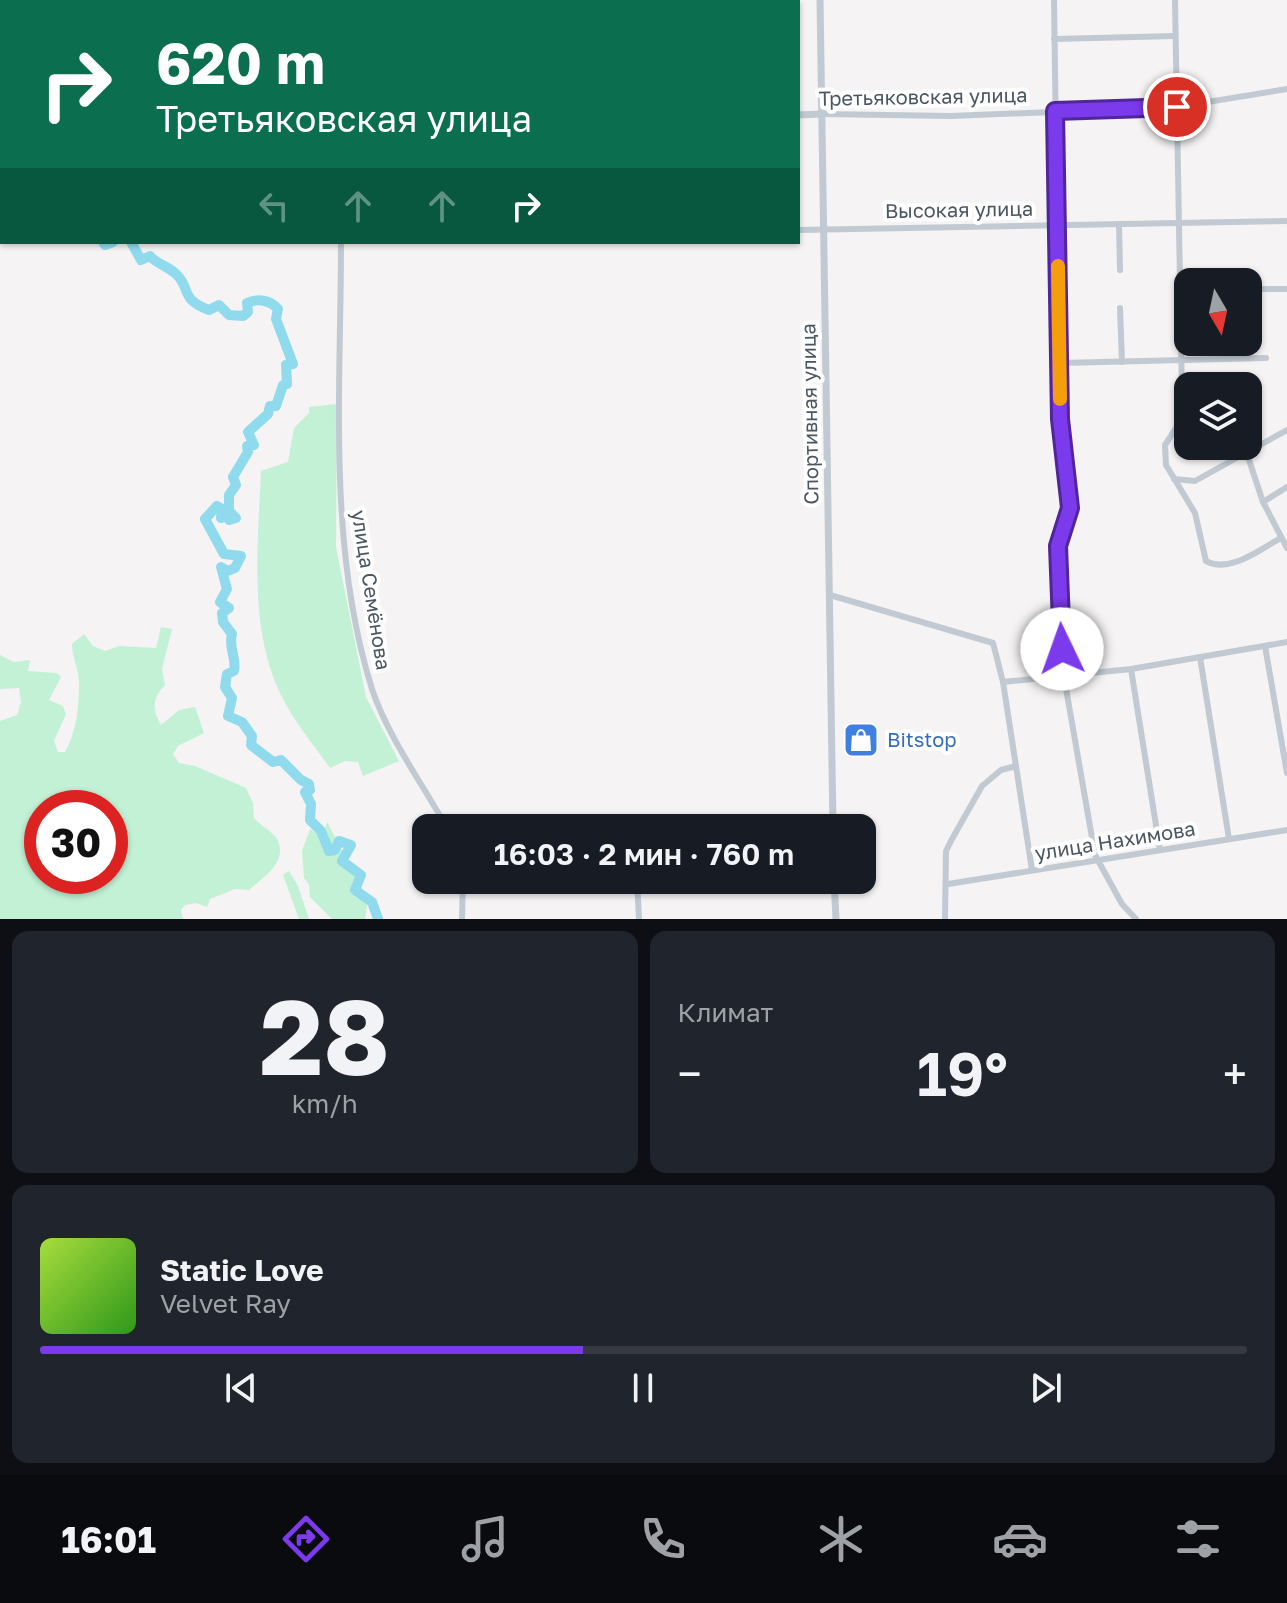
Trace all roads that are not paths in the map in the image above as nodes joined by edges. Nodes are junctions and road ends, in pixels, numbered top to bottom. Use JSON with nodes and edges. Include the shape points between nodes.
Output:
{"nodes":[{"id":1,"x":820,"y":0,"type":"edge"},
{"id":2,"x":1054,"y":0,"type":"edge"},
{"id":3,"x":1175,"y":0,"type":"edge"},
{"id":4,"x":1175,"y":36,"type":"junction"},
{"id":5,"x":1054,"y":39,"type":"junction"},
{"id":6,"x":1287,"y":89,"type":"edge"},
{"id":7,"x":1177,"y":107,"type":"junction"},
{"id":8,"x":1055,"y":111,"type":"junction"},
{"id":9,"x":821,"y":114,"type":"junction"},
{"id":10,"x":800,"y":115,"type":"edge"},
{"id":11,"x":1287,"y":221,"type":"edge"},
{"id":12,"x":1180,"y":223,"type":"junction"},
{"id":13,"x":1119,"y":224,"type":"junction"},
{"id":14,"x":1057,"y":225,"type":"junction"},
{"id":15,"x":823,"y":229,"type":"junction"},
{"id":16,"x":800,"y":230,"type":"edge"},
{"id":17,"x":341,"y":244,"type":"edge"},
{"id":18,"x":1183,"y":268,"type":"edge"},
{"id":19,"x":1120,"y":270,"type":"dead end"},
{"id":20,"x":1262,"y":289,"type":"edge"},
{"id":21,"x":1287,"y":289,"type":"edge"},
{"id":22,"x":1120,"y":308,"type":"dead end"},
{"id":23,"x":1181,"y":356,"type":"edge"},
{"id":24,"x":1266,"y":358,"type":"dead end"},
{"id":25,"x":1181,"y":361,"type":"junction"},
{"id":26,"x":1122,"y":362,"type":"junction"},
{"id":27,"x":1060,"y":363,"type":"junction"},
{"id":28,"x":1287,"y":430,"type":"edge"},
{"id":29,"x":1262,"y":445,"type":"edge"},
{"id":30,"x":1235,"y":460,"type":"edge"},
{"id":31,"x":1249,"y":460,"type":"edge"},
{"id":32,"x":1174,"y":479,"type":"junction"},
{"id":33,"x":1287,"y":487,"type":"edge"},
{"id":34,"x":1263,"y":502,"type":"junction"},
{"id":35,"x":1281,"y":538,"type":"junction"},
{"id":36,"x":1287,"y":548,"type":"edge"},
{"id":37,"x":830,"y":595,"type":"junction"},
{"id":38,"x":1287,"y":642,"type":"edge"},
{"id":39,"x":1265,"y":646,"type":"junction"},
{"id":40,"x":1200,"y":657,"type":"junction"},
{"id":41,"x":1131,"y":669,"type":"junction"},
{"id":42,"x":1064,"y":677,"type":"junction"},
{"id":43,"x":1003,"y":682,"type":"junction"},
{"id":44,"x":1016,"y":766,"type":"junction"},
{"id":45,"x":1287,"y":773,"type":"edge"},
{"id":46,"x":439,"y":814,"type":"edge"},
{"id":47,"x":833,"y":814,"type":"edge"},
{"id":48,"x":1287,"y":830,"type":"edge"},
{"id":49,"x":1229,"y":839,"type":"junction"},
{"id":50,"x":1160,"y":850,"type":"junction"},
{"id":51,"x":1098,"y":860,"type":"junction"},
{"id":52,"x":1032,"y":870,"type":"junction"},
{"id":53,"x":948,"y":884,"type":"junction"},
{"id":54,"x":463,"y":894,"type":"edge"},
{"id":55,"x":638,"y":894,"type":"edge"},
{"id":56,"x":835,"y":894,"type":"edge"},
{"id":57,"x":462,"y":919,"type":"edge"},
{"id":58,"x":639,"y":919,"type":"edge"},
{"id":59,"x":836,"y":919,"type":"edge"},
{"id":60,"x":945,"y":919,"type":"edge"},
{"id":61,"x":1136,"y":919,"type":"edge"}],
"edges":[{"from":1,"to":9,"type":"street","name":"Спортивная улица"},
{"from":2,"to":5,"type":"street"},
{"from":3,"to":4,"type":"street"},
{"from":4,"to":5,"type":"street"},
{"from":4,"to":7,"type":"street"},
{"from":5,"to":8,"type":"street"},
{"from":6,"to":7,"type":"street","name":"Третьяковская улица"},
{"from":7,"to":8,"type":"street","name":"Третьяковская улица"},
{"from":7,"to":12,"type":"street"},
{"from":8,"to":9,"type":"street","name":"Третьяковская улица"},
{"from":8,"to":14,"type":"street"},
{"from":9,"to":10,"type":"street","name":"Третьяковская улица"},
{"from":9,"to":15,"type":"street","name":"Спортивная улица"},
{"from":11,"to":12,"type":"street","name":"Высокая улица"},
{"from":12,"to":13,"type":"street","name":"Высокая улица"},
{"from":12,"to":18,"type":"street"},
{"from":13,"to":14,"type":"street","name":"Высокая улица"},
{"from":13,"to":19,"type":"street"},
{"from":14,"to":15,"type":"street","name":"Высокая улица"},
{"from":14,"to":27,"type":"street"},
{"from":15,"to":16,"type":"street","name":"Высокая улица"},
{"from":15,"to":37,"type":"street","name":"Спортивная улица"},
{"from":17,"to":46,"type":"street","name":"улица Семёнова","via":[[341,507],[350,584],[379,707]]},
{"from":20,"to":21,"type":"street"},
{"from":22,"to":26,"type":"street"},
{"from":23,"to":25,"type":"street"},
{"from":24,"to":25,"type":"street"},
{"from":25,"to":26,"type":"street"},
{"from":25,"to":32,"type":"street","via":[[1180,416],[1164,452]]},
{"from":26,"to":27,"type":"street"},
{"from":27,"to":42,"type":"street","via":[[1060,434],[1070,508],[1057,562]]},
{"from":28,"to":29,"type":"street"},
{"from":30,"to":32,"type":"street","via":[[1195,481]]},
{"from":31,"to":34,"type":"street"},
{"from":32,"to":35,"type":"street","via":[[1195,513],[1206,561],[1235,563]]},
{"from":33,"to":34,"type":"street"},
{"from":34,"to":35,"type":"street"},
{"from":35,"to":36,"type":"street"},
{"from":37,"to":43,"type":"street","via":[[990,639]]},
{"from":37,"to":47,"type":"street","name":"Спортивная улица"},
{"from":38,"to":39,"type":"street"},
{"from":39,"to":40,"type":"street"},
{"from":39,"to":45,"type":"street"},
{"from":40,"to":41,"type":"street"},
{"from":40,"to":49,"type":"street"},
{"from":41,"to":42,"type":"street"},
{"from":41,"to":50,"type":"street"},
{"from":42,"to":43,"type":"street"},
{"from":42,"to":51,"type":"street"},
{"from":43,"to":44,"type":"street"},
{"from":44,"to":52,"type":"street"},
{"from":44,"to":53,"type":"street","via":[[1001,770],[982,786],[946,851]]},
{"from":48,"to":49,"type":"street","name":"улица Нахимова"},
{"from":49,"to":50,"type":"street","name":"улица Нахимова"},
{"from":50,"to":51,"type":"street","name":"улица Нахимова"},
{"from":51,"to":52,"type":"street","name":"улица Нахимова"},
{"from":51,"to":61,"type":"street"},
{"from":52,"to":53,"type":"street","name":"улица Нахимова"},
{"from":53,"to":60,"type":"street"},
{"from":54,"to":57,"type":"street"},
{"from":55,"to":58,"type":"street"},
{"from":56,"to":59,"type":"street"}]}
